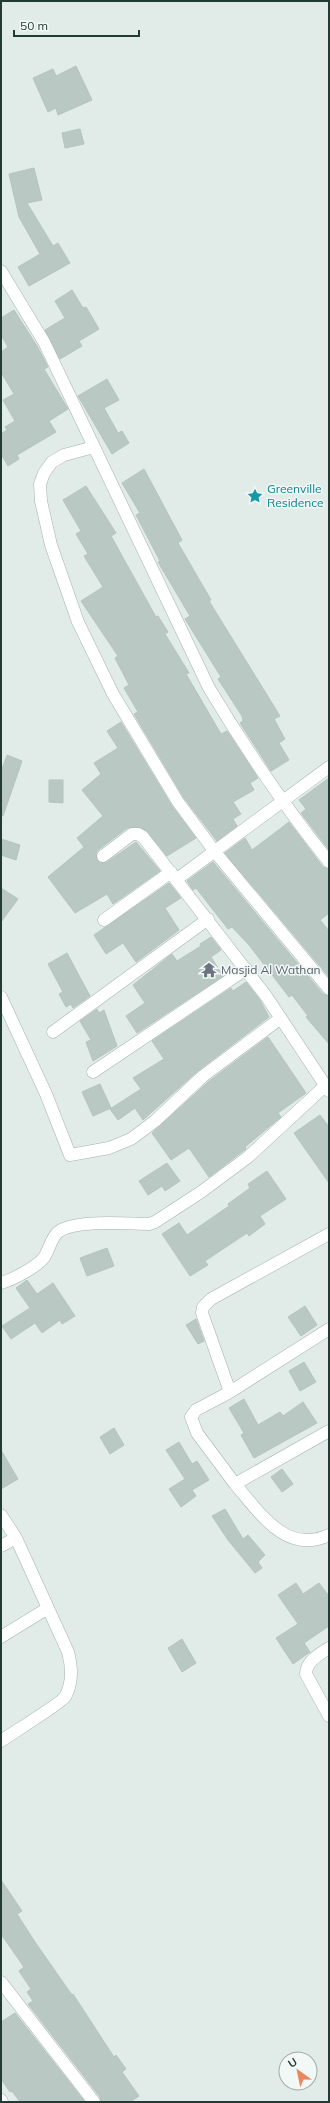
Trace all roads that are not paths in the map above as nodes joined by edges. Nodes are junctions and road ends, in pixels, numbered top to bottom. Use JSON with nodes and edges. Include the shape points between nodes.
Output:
{"nodes":[{"id":1,"x":1,"y":270,"type":"edge"},
{"id":2,"x":94,"y":447,"type":"junction"},
{"id":3,"x":329,"y":767,"type":"edge"},
{"id":4,"x":284,"y":802,"type":"junction"},
{"id":5,"x":215,"y":852,"type":"junction"},
{"id":6,"x":103,"y":856,"type":"dead end"},
{"id":7,"x":329,"y":862,"type":"edge"},
{"id":8,"x":174,"y":876,"type":"junction"},
{"id":9,"x":208,"y":919,"type":"junction"},
{"id":10,"x":104,"y":920,"type":"dead end"},
{"id":11,"x":246,"y":969,"type":"junction"},
{"id":12,"x":329,"y":989,"type":"edge"},
{"id":13,"x":1,"y":997,"type":"edge"},
{"id":14,"x":281,"y":1018,"type":"junction"},
{"id":15,"x":53,"y":1032,"type":"dead end"},
{"id":16,"x":93,"y":1072,"type":"dead end"},
{"id":17,"x":327,"y":1088,"type":"edge"},
{"id":18,"x":329,"y":1234,"type":"edge"},
{"id":19,"x":1,"y":1283,"type":"edge"},
{"id":20,"x":329,"y":1329,"type":"edge"},
{"id":21,"x":230,"y":1392,"type":"junction"},
{"id":22,"x":329,"y":1431,"type":"edge"},
{"id":23,"x":235,"y":1484,"type":"junction"},
{"id":24,"x":1,"y":1515,"type":"edge"},
{"id":25,"x":329,"y":1535,"type":"edge"},
{"id":26,"x":16,"y":1538,"type":"junction"},
{"id":27,"x":1,"y":1546,"type":"edge"},
{"id":28,"x":48,"y":1608,"type":"junction"},
{"id":29,"x":1,"y":1637,"type":"edge"},
{"id":30,"x":329,"y":1648,"type":"edge"},
{"id":31,"x":329,"y":1716,"type":"edge"},
{"id":32,"x":1,"y":1741,"type":"edge"},
{"id":33,"x":1,"y":1982,"type":"edge"},
{"id":34,"x":94,"y":2102,"type":"edge"}],
"edges":[{"from":1,"to":2,"type":"street","via":[[44,342]]},
{"from":2,"to":4,"type":"street","via":[[209,688]]},
{"from":2,"to":5,"type":"street","via":[[64,455],[52,462],[44,473],[40,484],[40,501],[51,545],[78,622],[113,694],[178,802]]},
{"from":3,"to":4,"type":"street"},
{"from":4,"to":5,"type":"street"},
{"from":4,"to":7,"type":"street"},
{"from":5,"to":8,"type":"street"},
{"from":5,"to":12,"type":"street"},
{"from":6,"to":8,"type":"street","via":[[127,837],[138,834]]},
{"from":8,"to":9,"type":"street"},
{"from":8,"to":10,"type":"street"},
{"from":9,"to":11,"type":"street"},
{"from":9,"to":15,"type":"street"},
{"from":11,"to":14,"type":"street"},
{"from":11,"to":16,"type":"street"},
{"from":13,"to":14,"type":"street","via":[[46,1094],[70,1155],[109,1148],[131,1140],[203,1076]]},
{"from":14,"to":17,"type":"street"},
{"from":17,"to":19,"type":"street","via":[[248,1157],[155,1222],[104,1223],[64,1229],[55,1235],[44,1258]]},
{"from":18,"to":21,"type":"street","via":[[211,1299],[203,1307],[202,1313]]},
{"from":20,"to":21,"type":"street"},
{"from":21,"to":23,"type":"street","via":[[196,1410],[191,1417],[197,1433]]},
{"from":22,"to":23,"type":"street"},
{"from":23,"to":25,"type":"street","via":[[270,1524],[288,1536],[316,1541]]},
{"from":24,"to":26,"type":"street"},
{"from":26,"to":27,"type":"street"},
{"from":26,"to":28,"type":"street"},
{"from":28,"to":29,"type":"street"},
{"from":28,"to":32,"type":"street","via":[[68,1652],[72,1667],[70,1683],[64,1698]]},
{"from":30,"to":31,"type":"street","via":[[313,1659],[306,1674]]},
{"from":33,"to":34,"type":"street"}]}
